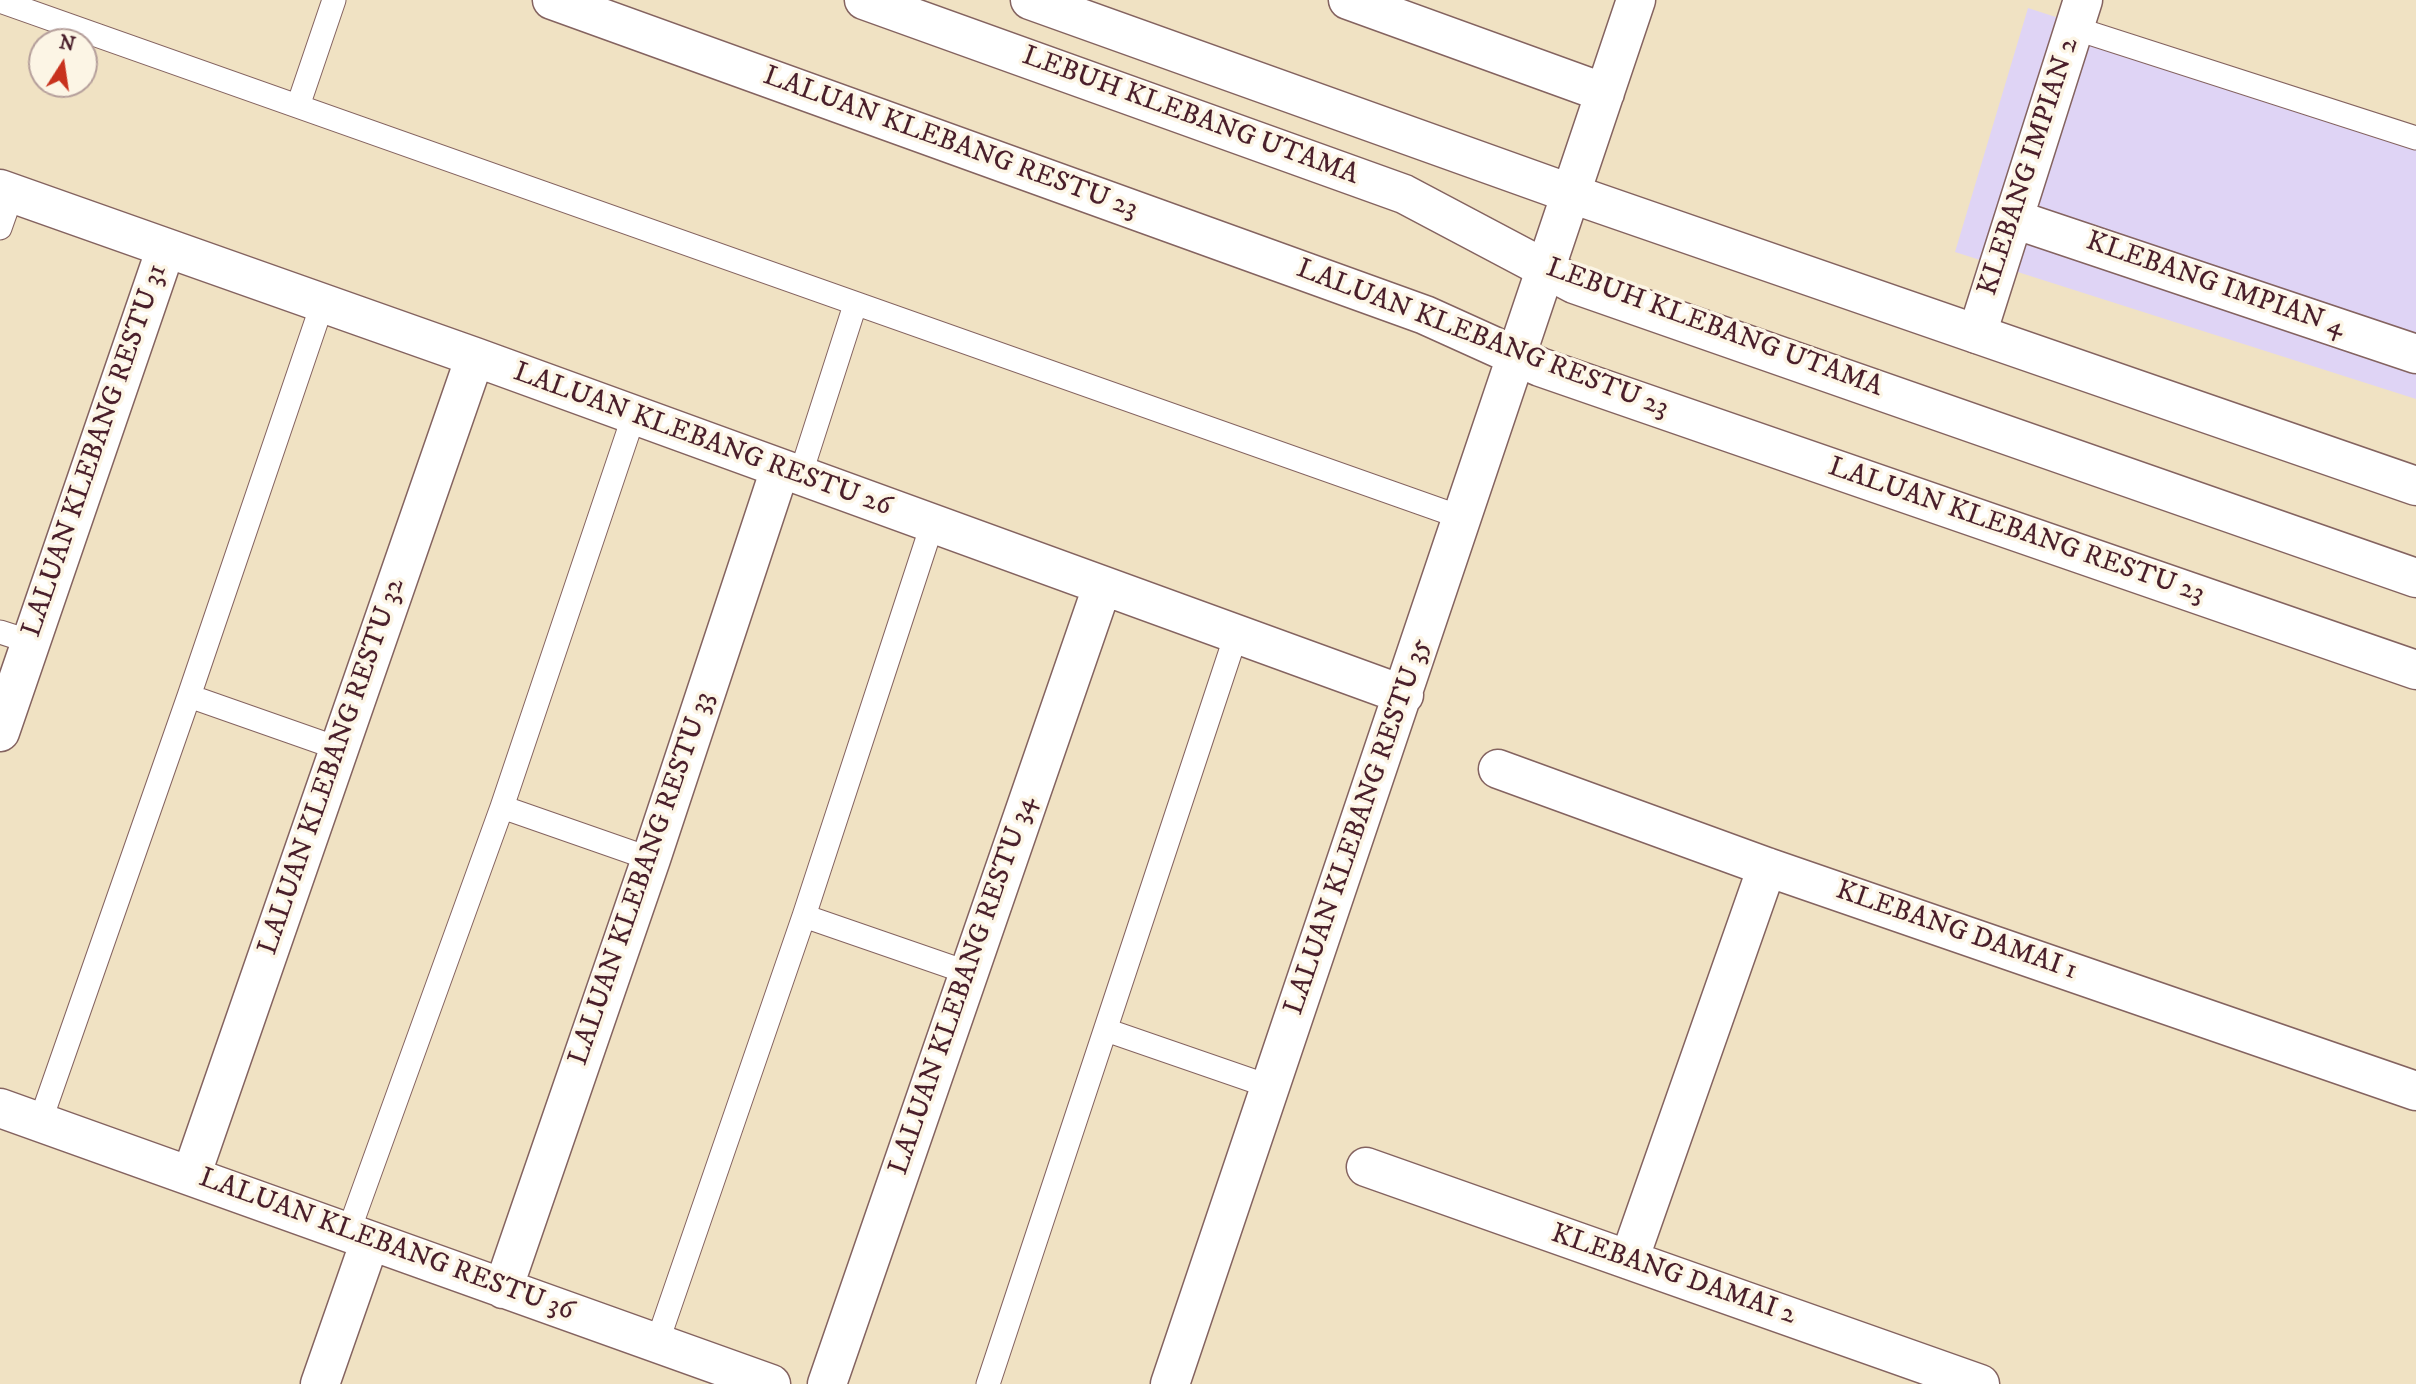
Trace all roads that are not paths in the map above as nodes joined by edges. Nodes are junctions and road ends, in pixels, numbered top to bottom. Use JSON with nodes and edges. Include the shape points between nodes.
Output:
{"nodes":[{"id":1,"x":334,"y":0,"type":"edge"},
{"id":2,"x":552,"y":0,"type":"edge"},
{"id":3,"x":864,"y":0,"type":"edge"},
{"id":4,"x":1030,"y":0,"type":"edge"},
{"id":5,"x":1348,"y":0,"type":"edge"},
{"id":6,"x":1636,"y":0,"type":"edge"},
{"id":7,"x":0,"y":1,"type":"edge"},
{"id":8,"x":2079,"y":14,"type":"edge"},
{"id":9,"x":1605,"y":93,"type":"junction"},
{"id":10,"x":298,"y":106,"type":"junction"},
{"id":11,"x":2416,"y":138,"type":"edge"},
{"id":12,"x":1572,"y":194,"type":"junction"},
{"id":13,"x":4,"y":204,"type":"edge"},
{"id":14,"x":2014,"y":219,"type":"junction"},
{"id":15,"x":166,"y":248,"type":"junction"},
{"id":16,"x":1547,"y":270,"type":"junction"},
{"id":17,"x":323,"y":302,"type":"junction"},
{"id":18,"x":855,"y":305,"type":"junction"},
{"id":19,"x":1977,"y":334,"type":"junction"},
{"id":20,"x":2416,"y":354,"type":"edge"},
{"id":21,"x":1518,"y":356,"type":"junction"},
{"id":22,"x":475,"y":357,"type":"junction"},
{"id":23,"x":634,"y":415,"type":"junction"},
{"id":24,"x":790,"y":472,"type":"junction"},
{"id":25,"x":2416,"y":485,"type":"edge"},
{"id":26,"x":1463,"y":518,"type":"junction"},
{"id":27,"x":932,"y":525,"type":"junction"},
{"id":28,"x":2416,"y":578,"type":"edge"},
{"id":29,"x":1102,"y":587,"type":"junction"},
{"id":30,"x":1236,"y":635,"type":"junction"},
{"id":31,"x":15,"y":637,"type":"edge"},
{"id":32,"x":2416,"y":670,"type":"edge"},
{"id":33,"x":1404,"y":695,"type":"junction"},
{"id":34,"x":189,"y":696,"type":"junction"},
{"id":35,"x":0,"y":733,"type":"edge"},
{"id":36,"x":340,"y":749,"type":"junction"},
{"id":37,"x":1498,"y":769,"type":"dead end"},
{"id":38,"x":502,"y":807,"type":"junction"},
{"id":39,"x":651,"y":859,"type":"junction"},
{"id":40,"x":1767,"y":867,"type":"junction"},
{"id":41,"x":804,"y":916,"type":"junction"},
{"id":42,"x":969,"y":973,"type":"junction"},
{"id":43,"x":1106,"y":1030,"type":"junction"},
{"id":44,"x":1271,"y":1087,"type":"junction"},
{"id":45,"x":2416,"y":1091,"type":"edge"},
{"id":46,"x":0,"y":1108,"type":"edge"},
{"id":47,"x":40,"y":1122,"type":"junction"},
{"id":48,"x":1366,"y":1167,"type":"dead end"},
{"id":49,"x":191,"y":1176,"type":"junction"},
{"id":50,"x":359,"y":1237,"type":"junction"},
{"id":51,"x":1629,"y":1260,"type":"junction"},
{"id":52,"x":503,"y":1289,"type":"junction"},
{"id":53,"x":657,"y":1343,"type":"junction"},
{"id":54,"x":751,"y":1381,"type":"edge"},
{"id":55,"x":320,"y":1384,"type":"edge"},
{"id":56,"x":827,"y":1384,"type":"edge"},
{"id":57,"x":988,"y":1384,"type":"edge"},
{"id":58,"x":1170,"y":1384,"type":"edge"},
{"id":59,"x":1980,"y":1384,"type":"edge"}],
"edges":[{"from":1,"to":10,"type":"lane"},
{"from":2,"to":21,"type":"street","name":"LALUAN KLEBANG RESTU 23","via":[[1425,315]]},
{"from":3,"to":16,"type":"street","name":"LEBUH KLEBANG UTAMA","via":[[1404,194]]},
{"from":4,"to":12,"type":"street","name":"LEBUH KLEBANG UTAMA"},
{"from":5,"to":9,"type":"street"},
{"from":6,"to":9,"type":"street","name":"LALUAN KLEBANG RESTU 35"},
{"from":7,"to":10,"type":"lane"},
{"from":8,"to":11,"type":"lane"},
{"from":8,"to":14,"type":"street","name":"KLEBANG IMPIAN 2"},
{"from":9,"to":12,"type":"street","name":"LALUAN KLEBANG RESTU 35"},
{"from":10,"to":18,"type":"lane"},
{"from":12,"to":16,"type":"street","name":"LALUAN KLEBANG RESTU 35"},
{"from":12,"to":19,"type":"street","name":"LEBUH KLEBANG UTAMA"},
{"from":13,"to":15,"type":"street","name":"LALUAN KLEBANG RESTU 26"},
{"from":14,"to":19,"type":"street","name":"KLEBANG IMPIAN 2"},
{"from":14,"to":20,"type":"street","name":"KLEBANG IMPIAN 4"},
{"from":15,"to":17,"type":"street","name":"LALUAN KLEBANG RESTU 26"},
{"from":15,"to":31,"type":"street","name":"LALUAN KLEBANG RESTU 31"},
{"from":16,"to":21,"type":"street","name":"LALUAN KLEBANG RESTU 35"},
{"from":16,"to":28,"type":"street","name":"LEBUH KLEBANG UTAMA","via":[[1574,284]]},
{"from":17,"to":22,"type":"street","name":"LALUAN KLEBANG RESTU 26"},
{"from":17,"to":34,"type":"lane"},
{"from":18,"to":24,"type":"lane"},
{"from":18,"to":26,"type":"lane"},
{"from":19,"to":25,"type":"street","name":"LEBUH KLEBANG UTAMA"},
{"from":21,"to":26,"type":"street","name":"LALUAN KLEBANG RESTU 35"},
{"from":21,"to":32,"type":"street","name":"LALUAN KLEBANG RESTU 23"},
{"from":22,"to":23,"type":"street","name":"LALUAN KLEBANG RESTU 26"},
{"from":22,"to":36,"type":"street","name":"LALUAN KLEBANG RESTU 32"},
{"from":23,"to":24,"type":"street","name":"LALUAN KLEBANG RESTU 26"},
{"from":23,"to":38,"type":"lane"},
{"from":24,"to":27,"type":"street","name":"LALUAN KLEBANG RESTU 26"},
{"from":24,"to":39,"type":"street","name":"LALUAN KLEBANG RESTU 33"},
{"from":26,"to":33,"type":"street","name":"LALUAN KLEBANG RESTU 35"},
{"from":27,"to":29,"type":"street","name":"LALUAN KLEBANG RESTU 26"},
{"from":27,"to":41,"type":"lane"},
{"from":29,"to":30,"type":"street","name":"LALUAN KLEBANG RESTU 26"},
{"from":29,"to":42,"type":"street","name":"LALUAN KLEBANG RESTU 34"},
{"from":30,"to":33,"type":"street","name":"LALUAN KLEBANG RESTU 26"},
{"from":30,"to":43,"type":"lane"},
{"from":31,"to":35,"type":"street","name":"LALUAN KLEBANG RESTU 31"},
{"from":33,"to":44,"type":"street","name":"LALUAN KLEBANG RESTU 35"},
{"from":34,"to":36,"type":"lane"},
{"from":34,"to":47,"type":"lane"},
{"from":36,"to":49,"type":"street","name":"LALUAN KLEBANG RESTU 32"},
{"from":37,"to":40,"type":"street","name":"KLEBANG DAMAI 1"},
{"from":38,"to":39,"type":"lane"},
{"from":38,"to":50,"type":"lane"},
{"from":39,"to":52,"type":"street","name":"LALUAN KLEBANG RESTU 33"},
{"from":40,"to":45,"type":"street","name":"KLEBANG DAMAI 1"},
{"from":40,"to":51,"type":"street"},
{"from":41,"to":42,"type":"lane"},
{"from":41,"to":53,"type":"lane"},
{"from":42,"to":56,"type":"street","name":"LALUAN KLEBANG RESTU 34"},
{"from":43,"to":44,"type":"lane"},
{"from":43,"to":57,"type":"lane"},
{"from":44,"to":58,"type":"street","name":"LALUAN KLEBANG RESTU 35"},
{"from":46,"to":47,"type":"street","name":"LALUAN KLEBANG RESTU 36"},
{"from":47,"to":49,"type":"street","name":"LALUAN KLEBANG RESTU 36"},
{"from":48,"to":51,"type":"street","name":"KLEBANG DAMAI 2"},
{"from":49,"to":50,"type":"street","name":"LALUAN KLEBANG RESTU 36"},
{"from":50,"to":52,"type":"street","name":"LALUAN KLEBANG RESTU 36"},
{"from":50,"to":55,"type":"street"},
{"from":51,"to":59,"type":"street","name":"KLEBANG DAMAI 2"},
{"from":52,"to":53,"type":"street","name":"LALUAN KLEBANG RESTU 36"},
{"from":53,"to":54,"type":"street","name":"LALUAN KLEBANG RESTU 36"}]}
